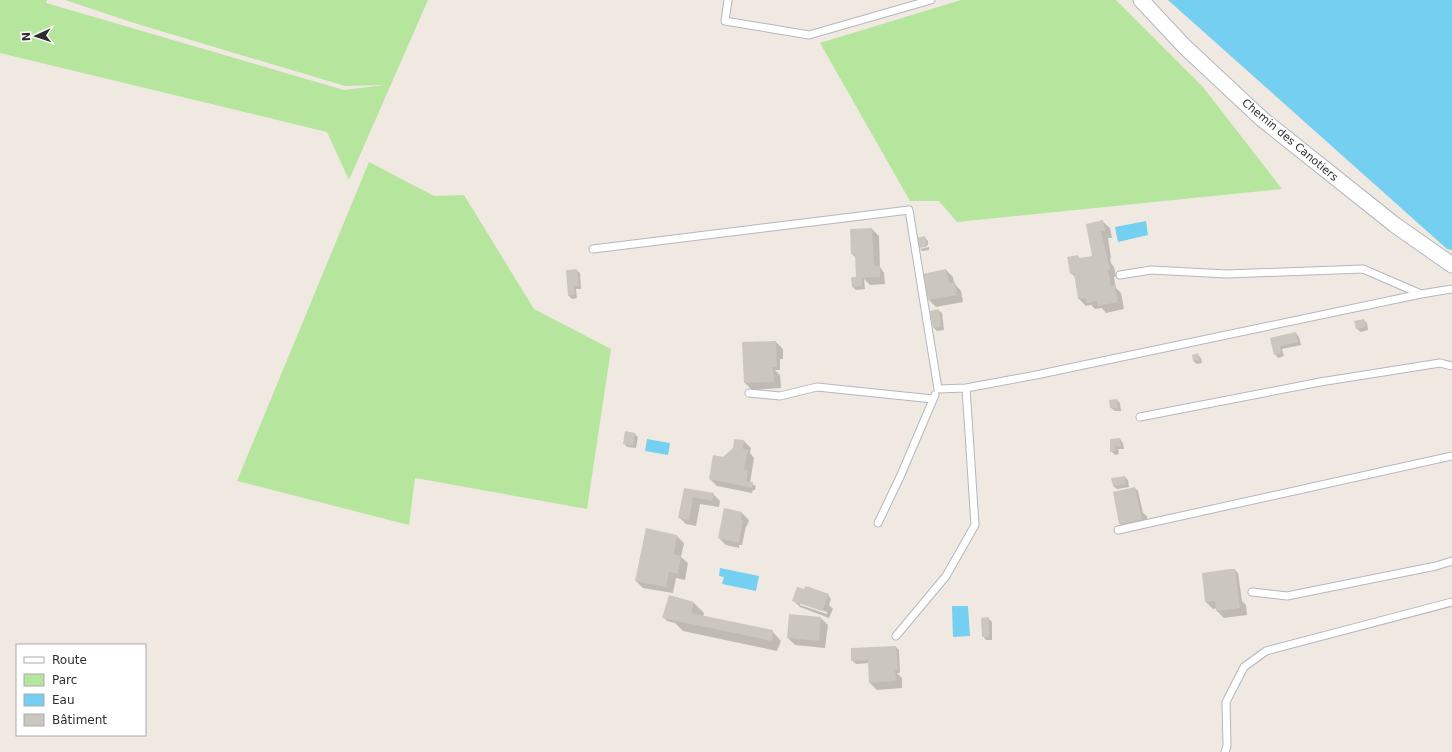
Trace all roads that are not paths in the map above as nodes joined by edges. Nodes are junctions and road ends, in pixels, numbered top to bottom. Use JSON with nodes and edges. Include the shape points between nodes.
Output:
{"nodes":[{"id":1,"x":728,"y":0,"type":"edge"},
{"id":2,"x":931,"y":0,"type":"edge"},
{"id":3,"x":1141,"y":0,"type":"edge"},
{"id":4,"x":593,"y":249,"type":"dead end"},
{"id":5,"x":1452,"y":265,"type":"edge"},
{"id":6,"x":1120,"y":275,"type":"dead end"},
{"id":7,"x":1452,"y":289,"type":"edge"},
{"id":8,"x":1421,"y":294,"type":"junction"},
{"id":9,"x":1452,"y":366,"type":"edge"},
{"id":10,"x":966,"y":388,"type":"junction"},
{"id":11,"x":938,"y":389,"type":"junction"},
{"id":12,"x":749,"y":393,"type":"dead end"},
{"id":13,"x":934,"y":399,"type":"junction"},
{"id":14,"x":1140,"y":417,"type":"dead end"},
{"id":15,"x":1452,"y":456,"type":"edge"},
{"id":16,"x":878,"y":523,"type":"dead end"},
{"id":17,"x":1118,"y":530,"type":"dead end"},
{"id":18,"x":1452,"y":561,"type":"edge"},
{"id":19,"x":1252,"y":592,"type":"dead end"},
{"id":20,"x":1452,"y":602,"type":"edge"},
{"id":21,"x":896,"y":636,"type":"dead end"},
{"id":22,"x":1225,"y":752,"type":"edge"}],
"edges":[{"from":1,"to":2,"type":"lane","via":[[725,21],[809,34]]},
{"from":3,"to":5,"type":"street","name":"Chemin des Canotiers","via":[[1184,46],[1262,119],[1395,225]]},
{"from":4,"to":11,"type":"lane","via":[[909,210]]},
{"from":6,"to":8,"type":"lane","via":[[1151,270],[1227,274],[1363,269]]},
{"from":7,"to":8,"type":"lane"},
{"from":8,"to":10,"type":"lane","via":[[1097,363]]},
{"from":9,"to":14,"type":"lane","via":[[1440,363],[1320,382]]},
{"from":10,"to":11,"type":"lane"},
{"from":10,"to":21,"type":"lane","via":[[975,525],[946,576]]},
{"from":11,"to":13,"type":"lane"},
{"from":12,"to":13,"type":"lane","via":[[780,396],[817,387]]},
{"from":13,"to":16,"type":"lane"},
{"from":15,"to":17,"type":"lane"},
{"from":18,"to":19,"type":"lane","via":[[1287,596]]},
{"from":20,"to":22,"type":"lane","via":[[1266,650],[1244,667],[1226,702]]}]}
